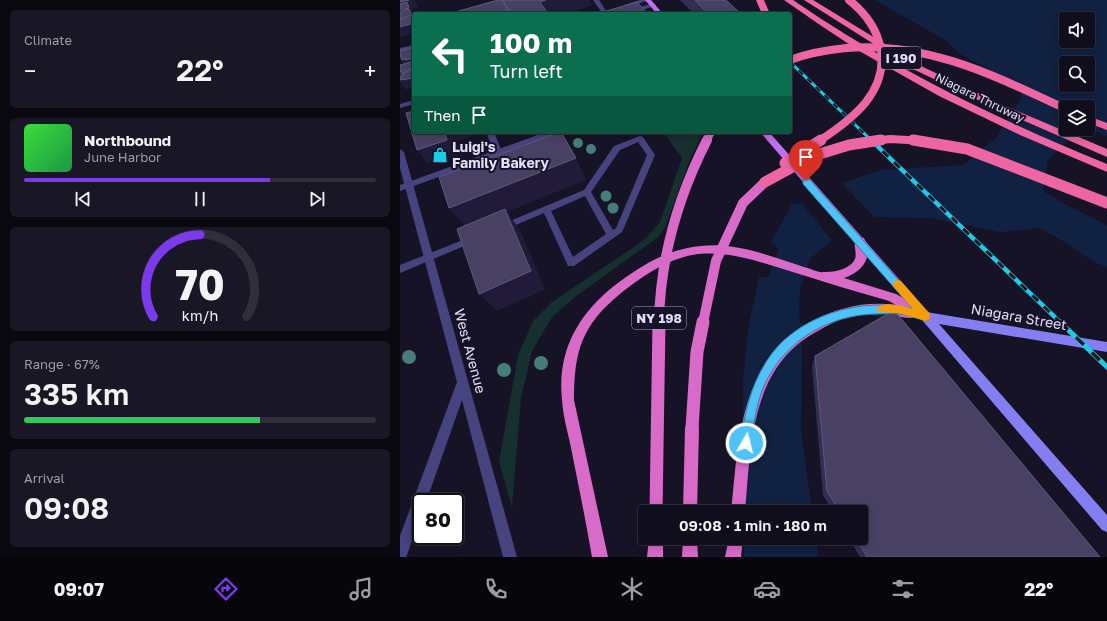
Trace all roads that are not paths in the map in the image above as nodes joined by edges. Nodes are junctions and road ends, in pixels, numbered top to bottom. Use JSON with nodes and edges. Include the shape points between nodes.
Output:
{"nodes":[{"id":1,"x":596,"y":0,"type":"edge"},
{"id":2,"x":760,"y":0,"type":"edge"},
{"id":3,"x":788,"y":0,"type":"edge"},
{"id":4,"x":808,"y":0,"type":"edge"},
{"id":5,"x":849,"y":0,"type":"edge"},
{"id":6,"x":649,"y":2,"type":"edge"},
{"id":7,"x":619,"y":8,"type":"edge"},
{"id":8,"x":611,"y":10,"type":"edge"},
{"id":9,"x":604,"y":12,"type":"joint"},
{"id":10,"x":627,"y":12,"type":"edge"},
{"id":11,"x":658,"y":12,"type":"edge"},
{"id":12,"x":765,"y":12,"type":"edge"},
{"id":13,"x":412,"y":47,"type":"edge"},
{"id":14,"x":400,"y":50,"type":"edge"},
{"id":15,"x":792,"y":59,"type":"edge"},
{"id":16,"x":412,"y":103,"type":"edge"},
{"id":17,"x":400,"y":106,"type":"edge"},
{"id":18,"x":1059,"y":106,"type":"edge"},
{"id":19,"x":1095,"y":122,"type":"edge"},
{"id":20,"x":1107,"y":128,"type":"edge"},
{"id":21,"x":491,"y":134,"type":"edge"},
{"id":22,"x":548,"y":134,"type":"edge"},
{"id":23,"x":710,"y":134,"type":"edge"},
{"id":24,"x":766,"y":134,"type":"edge"},
{"id":25,"x":400,"y":152,"type":"edge"},
{"id":26,"x":498,"y":152,"type":"junction"},
{"id":27,"x":1107,"y":152,"type":"edge"},
{"id":28,"x":1107,"y":168,"type":"edge"},
{"id":29,"x":766,"y":182,"type":"junction"},
{"id":30,"x":404,"y":186,"type":"edge"},
{"id":31,"x":587,"y":192,"type":"junction"},
{"id":32,"x":1107,"y":202,"type":"edge"},
{"id":33,"x":546,"y":209,"type":"junction"},
{"id":34,"x":611,"y":235,"type":"junction"},
{"id":35,"x":860,"y":241,"type":"junction"},
{"id":36,"x":428,"y":257,"type":"junction"},
{"id":37,"x":400,"y":269,"type":"edge"},
{"id":38,"x":820,"y":276,"type":"junction"},
{"id":39,"x":926,"y":316,"type":"junction"},
{"id":40,"x":1107,"y":347,"type":"edge"},
{"id":41,"x":462,"y":383,"type":"junction"},
{"id":42,"x":656,"y":505,"type":"edge"},
{"id":43,"x":690,"y":505,"type":"edge"},
{"id":44,"x":739,"y":505,"type":"edge"},
{"id":45,"x":1107,"y":525,"type":"edge"},
{"id":46,"x":656,"y":545,"type":"edge"},
{"id":47,"x":690,"y":545,"type":"edge"},
{"id":48,"x":735,"y":545,"type":"edge"},
{"id":49,"x":400,"y":555,"type":"edge"},
{"id":50,"x":510,"y":557,"type":"edge"},
{"id":51,"x":600,"y":557,"type":"edge"},
{"id":52,"x":655,"y":557,"type":"edge"},
{"id":53,"x":690,"y":557,"type":"edge"},
{"id":54,"x":734,"y":557,"type":"edge"}],
"edges":[{"from":1,"to":9,"type":"lane"},
{"from":2,"to":12,"type":"highway"},
{"from":3,"to":28,"type":"highway","name":"Niagara Thruway","number":"I 190","via":[[866,52],[916,81],[1027,135]]},
{"from":4,"to":27,"type":"highway","name":"Niagara Thruway","number":"I 190","via":[[918,68],[1000,107]]},
{"from":5,"to":29,"type":"highway","bridge":true,"via":[[865,14],[879,37],[883,59],[876,86],[860,111],[783,164]]},
{"from":6,"to":7,"type":"lane"},
{"from":6,"to":10,"type":"lane"},
{"from":6,"to":11,"type":"main road"},
{"from":8,"to":9,"type":"lane"},
{"from":13,"to":14,"type":"lane"},
{"from":15,"to":18,"type":"highway","bridge":true,"via":[[848,46],[925,51],[962,62]]},
{"from":16,"to":17,"type":"lane"},
{"from":19,"to":20,"type":"highway"},
{"from":21,"to":26,"type":"lane"},
{"from":22,"to":26,"type":"street"},
{"from":23,"to":42,"type":"highway","number":"NY 198","bridge":true,"via":[[683,196],[663,273],[657,373]]},
{"from":24,"to":35,"type":"main road"},
{"from":25,"to":30,"type":"street","name":"West Avenue"},
{"from":26,"to":30,"type":"street"},
{"from":29,"to":32,"type":"highway","bridge":true,"via":[[813,156],[849,145],[890,139],[924,141],[967,149]]},
{"from":29,"to":43,"type":"highway","number":"NY 198","bridge":true,"via":[[743,203],[716,262],[697,352]]},
{"from":30,"to":36,"type":"street","name":"West Avenue"},
{"from":31,"to":33,"type":"lane"},
{"from":31,"to":34,"type":"lane"},
{"from":31,"to":34,"type":"lane","via":[[617,148],[640,139],[651,155],[619,230]]},
{"from":33,"to":34,"type":"lane","via":[[570,263]]},
{"from":33,"to":36,"type":"lane"},
{"from":35,"to":38,"type":"highway","via":[[863,252],[861,261],[855,269],[840,276]]},
{"from":35,"to":39,"type":"main road"},
{"from":36,"to":37,"type":"lane"},
{"from":36,"to":41,"type":"street","name":"West Avenue"},
{"from":38,"to":39,"type":"highway","via":[[892,297]]},
{"from":38,"to":51,"type":"highway","via":[[736,251],[688,252],[645,270],[614,291],[584,323],[568,374],[568,400]]},
{"from":39,"to":40,"type":"main road","name":"Niagara Street"},
{"from":39,"to":44,"type":"highway","via":[[898,309],[868,309],[833,316],[814,325],[784,347],[770,364],[752,406]]},
{"from":39,"to":45,"type":"main road"},
{"from":41,"to":49,"type":"street"},
{"from":41,"to":50,"type":"street","name":"West Avenue"},
{"from":46,"to":52,"type":"highway"},
{"from":47,"to":53,"type":"highway"},
{"from":48,"to":54,"type":"highway"}]}
